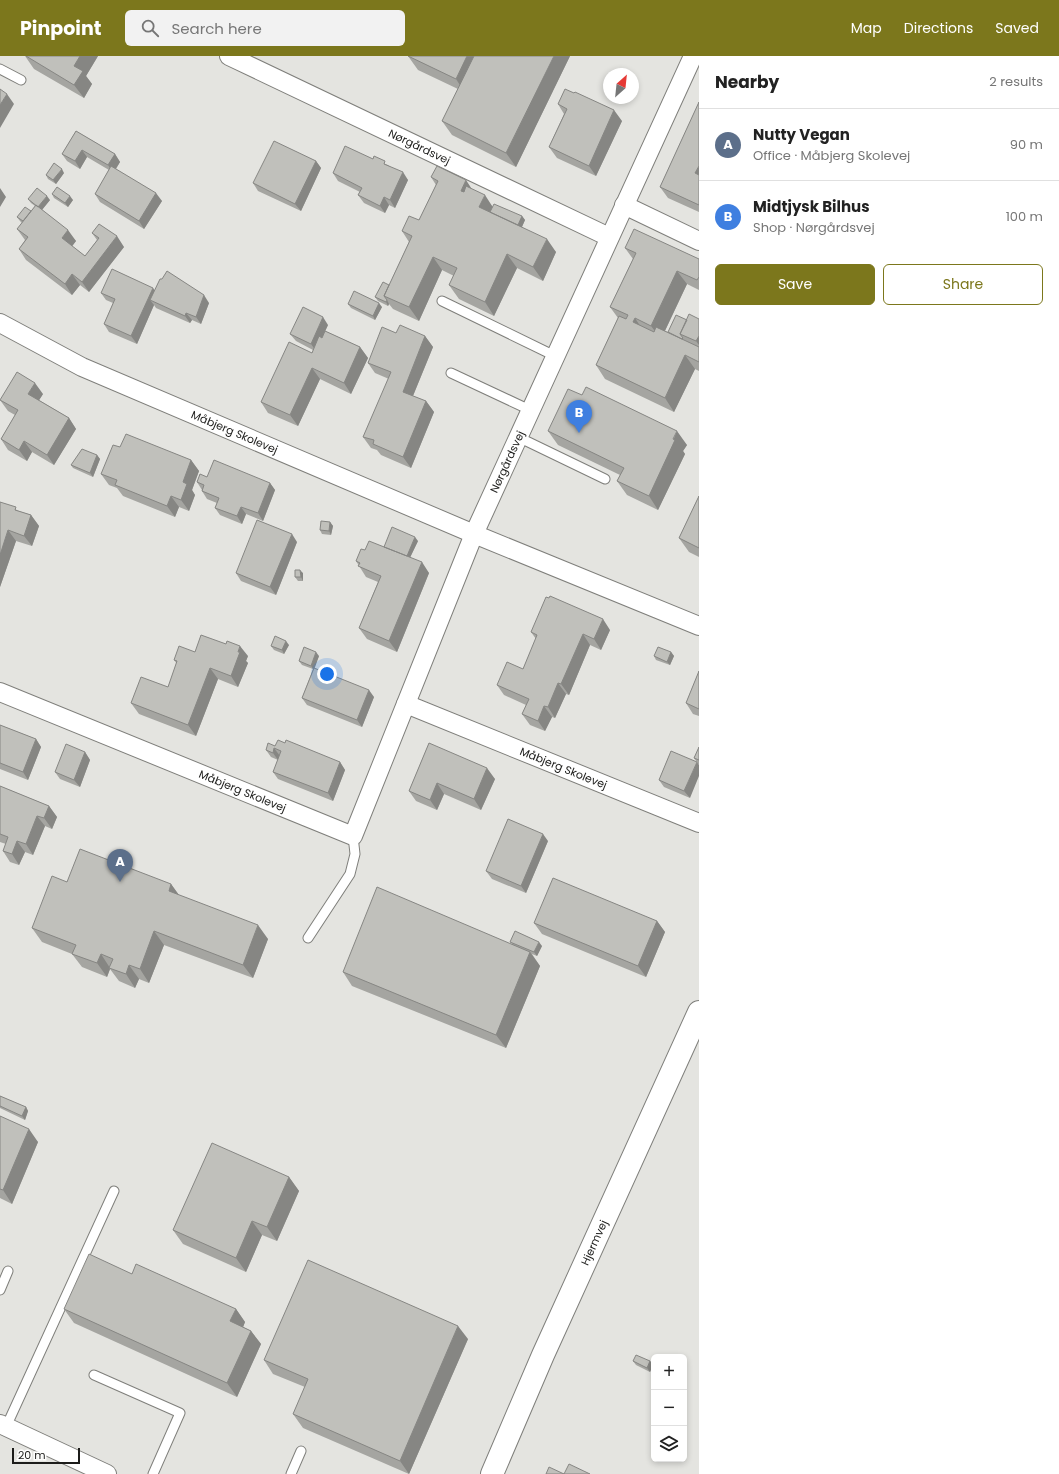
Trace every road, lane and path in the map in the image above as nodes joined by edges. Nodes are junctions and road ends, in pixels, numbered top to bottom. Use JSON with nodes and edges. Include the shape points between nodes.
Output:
{"nodes":[{"id":1,"x":229,"y":56,"type":"edge"},
{"id":2,"x":693,"y":56,"type":"edge"},
{"id":3,"x":0,"y":69,"type":"edge"},
{"id":4,"x":21,"y":80,"type":"dead end"},
{"id":5,"x":624,"y":205,"type":"junction"},
{"id":6,"x":609,"y":237,"type":"junction"},
{"id":7,"x":699,"y":241,"type":"edge"},
{"id":8,"x":442,"y":301,"type":"dead end"},
{"id":9,"x":0,"y":323,"type":"edge"},
{"id":10,"x":555,"y":356,"type":"junction"},
{"id":11,"x":451,"y":373,"type":"dead end"},
{"id":12,"x":530,"y":410,"type":"junction"},
{"id":13,"x":518,"y":436,"type":"junction"},
{"id":14,"x":605,"y":479,"type":"edge"},
{"id":15,"x":474,"y":534,"type":"junction"},
{"id":16,"x":699,"y":626,"type":"edge"},
{"id":17,"x":0,"y":692,"type":"edge"},
{"id":18,"x":406,"y":704,"type":"junction"},
{"id":19,"x":699,"y":823,"type":"edge"},
{"id":20,"x":353,"y":836,"type":"junction"},
{"id":21,"x":308,"y":938,"type":"dead end"},
{"id":22,"x":699,"y":1012,"type":"edge"},
{"id":23,"x":114,"y":1191,"type":"dead end"},
{"id":24,"x":8,"y":1271,"type":"dead end"},
{"id":25,"x":0,"y":1290,"type":"edge"},
{"id":26,"x":94,"y":1375,"type":"dead end"},
{"id":27,"x":3,"y":1426,"type":"edge"},
{"id":28,"x":301,"y":1451,"type":"dead end"},
{"id":29,"x":107,"y":1474,"type":"edge"},
{"id":30,"x":153,"y":1474,"type":"edge"},
{"id":31,"x":291,"y":1474,"type":"edge"},
{"id":32,"x":492,"y":1474,"type":"edge"}],
"edges":[{"from":1,"to":6,"type":"street","name":"Nørgårdsvej"},
{"from":2,"to":5,"type":"street","name":"Nørgårdsvej"},
{"from":3,"to":4,"type":"lane"},
{"from":5,"to":6,"type":"street","name":"Nørgårdsvej"},
{"from":5,"to":7,"type":"street"},
{"from":6,"to":10,"type":"street","name":"Nørgårdsvej"},
{"from":8,"to":10,"type":"lane"},
{"from":9,"to":15,"type":"street","name":"Måbjerg Skolevej","via":[[82,367]]},
{"from":10,"to":12,"type":"street","name":"Nørgårdsvej"},
{"from":11,"to":12,"type":"lane"},
{"from":12,"to":13,"type":"street","name":"Nørgårdsvej"},
{"from":13,"to":14,"type":"lane"},
{"from":13,"to":15,"type":"street","name":"Nørgårdsvej"},
{"from":15,"to":16,"type":"street","name":"Måbjerg Skolevej"},
{"from":15,"to":18,"type":"street"},
{"from":17,"to":20,"type":"street","name":"Måbjerg Skolevej"},
{"from":18,"to":19,"type":"street","name":"Måbjerg Skolevej"},
{"from":18,"to":20,"type":"street"},
{"from":20,"to":21,"type":"lane","via":[[355,854],[350,874]]},
{"from":22,"to":32,"type":"street","name":"Hjermvej","via":[[543,1355]]},
{"from":23,"to":27,"type":"lane"},
{"from":24,"to":25,"type":"lane"},
{"from":26,"to":30,"type":"lane","via":[[180,1413]]},
{"from":27,"to":29,"type":"street"},
{"from":28,"to":31,"type":"lane"}]}
